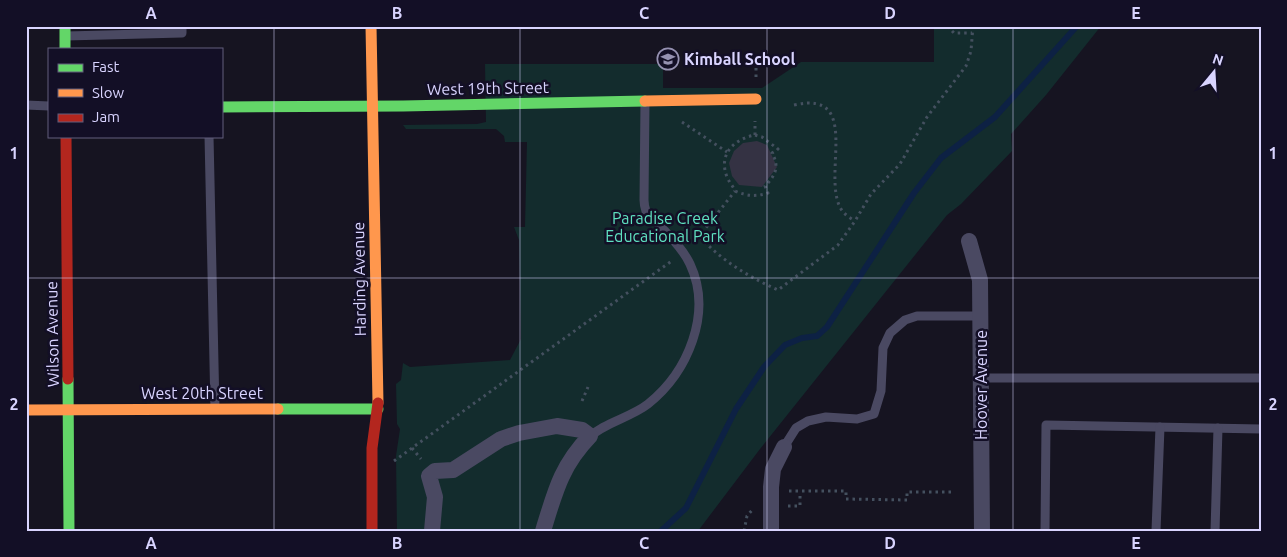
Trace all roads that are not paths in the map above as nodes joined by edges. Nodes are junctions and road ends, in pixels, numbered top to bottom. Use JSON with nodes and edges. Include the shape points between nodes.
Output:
{"nodes":[{"id":1,"x":182,"y":26,"type":"edge"},
{"id":2,"x":371,"y":26,"type":"edge"},
{"id":3,"x":65,"y":31,"type":"edge"},
{"id":4,"x":65,"y":48,"type":"edge"},
{"id":5,"x":756,"y":99,"type":"dead end"},
{"id":6,"x":645,"y":102,"type":"junction"},
{"id":7,"x":26,"y":105,"type":"edge"},
{"id":8,"x":48,"y":106,"type":"edge"},
{"id":9,"x":372,"y":106,"type":"junction"},
{"id":10,"x":222,"y":107,"type":"edge"},
{"id":11,"x":66,"y":138,"type":"edge"},
{"id":12,"x":209,"y":138,"type":"edge"},
{"id":13,"x":968,"y":241,"type":"dead end"},
{"id":14,"x":981,"y":316,"type":"junction"},
{"id":15,"x":981,"y":378,"type":"junction"},
{"id":16,"x":1261,"y":378,"type":"edge"},
{"id":17,"x":215,"y":409,"type":"junction"},
{"id":18,"x":378,"y":409,"type":"junction"},
{"id":19,"x":26,"y":410,"type":"edge"},
{"id":20,"x":69,"y":410,"type":"junction"},
{"id":21,"x":1160,"y":427,"type":"junction"},
{"id":22,"x":1218,"y":428,"type":"junction"},
{"id":23,"x":1261,"y":429,"type":"edge"},
{"id":24,"x":590,"y":436,"type":"junction"},
{"id":25,"x":784,"y":447,"type":"joint"},
{"id":26,"x":558,"y":483,"type":"joint"},
{"id":27,"x":69,"y":531,"type":"edge"},
{"id":28,"x":372,"y":531,"type":"edge"},
{"id":29,"x":432,"y":531,"type":"edge"},
{"id":30,"x":543,"y":531,"type":"edge"},
{"id":31,"x":771,"y":531,"type":"edge"},
{"id":32,"x":982,"y":531,"type":"edge"},
{"id":33,"x":1045,"y":531,"type":"edge"},
{"id":34,"x":1156,"y":531,"type":"edge"},
{"id":35,"x":1215,"y":531,"type":"edge"}],
"edges":[{"from":1,"to":3,"type":"lane","via":[[182,33]]},
{"from":2,"to":9,"type":"street","name":"Harding Avenue"},
{"from":3,"to":4,"type":"street"},
{"from":5,"to":6,"type":"street","name":"West 19th Street"},
{"from":6,"to":9,"type":"street","name":"West 19th Street"},
{"from":6,"to":24,"type":"lane","via":[[646,211],[690,264],[699,310],[695,335],[686,357],[648,403]]},
{"from":7,"to":8,"type":"lane"},
{"from":9,"to":10,"type":"street","name":"West 19th Street"},
{"from":9,"to":18,"type":"street","name":"Harding Avenue"},
{"from":11,"to":20,"type":"street","name":"Wilson Avenue"},
{"from":12,"to":17,"type":"lane"},
{"from":13,"to":14,"type":"street","name":"Hoover Avenue","via":[[980,280]]},
{"from":14,"to":15,"type":"street","name":"Hoover Avenue"},
{"from":14,"to":25,"type":"lane","via":[[917,316],[905,320],[890,334],[883,348],[881,391],[874,414],[857,419],[826,416],[808,421],[796,428]]},
{"from":15,"to":16,"type":"lane"},
{"from":15,"to":32,"type":"street","name":"Hoover Avenue"},
{"from":17,"to":18,"type":"street","name":"West 20th Street"},
{"from":17,"to":20,"type":"street","name":"West 20th Street"},
{"from":18,"to":28,"type":"street","name":"Harding Avenue","via":[[372,448]]},
{"from":19,"to":20,"type":"street","name":"West 20th Street"},
{"from":20,"to":27,"type":"street","name":"Wilson Avenue"},
{"from":21,"to":22,"type":"lane"},
{"from":21,"to":33,"type":"lane","via":[[1046,425]]},
{"from":21,"to":34,"type":"lane"},
{"from":22,"to":23,"type":"lane"},
{"from":22,"to":35,"type":"lane"},
{"from":24,"to":26,"type":"lane","via":[[567,463]]},
{"from":24,"to":29,"type":"street","via":[[574,428],[549,426],[501,439],[453,470],[435,471],[429,476],[435,497]]},
{"from":25,"to":31,"type":"street","via":[[773,469]]},
{"from":26,"to":30,"type":"street"}]}
